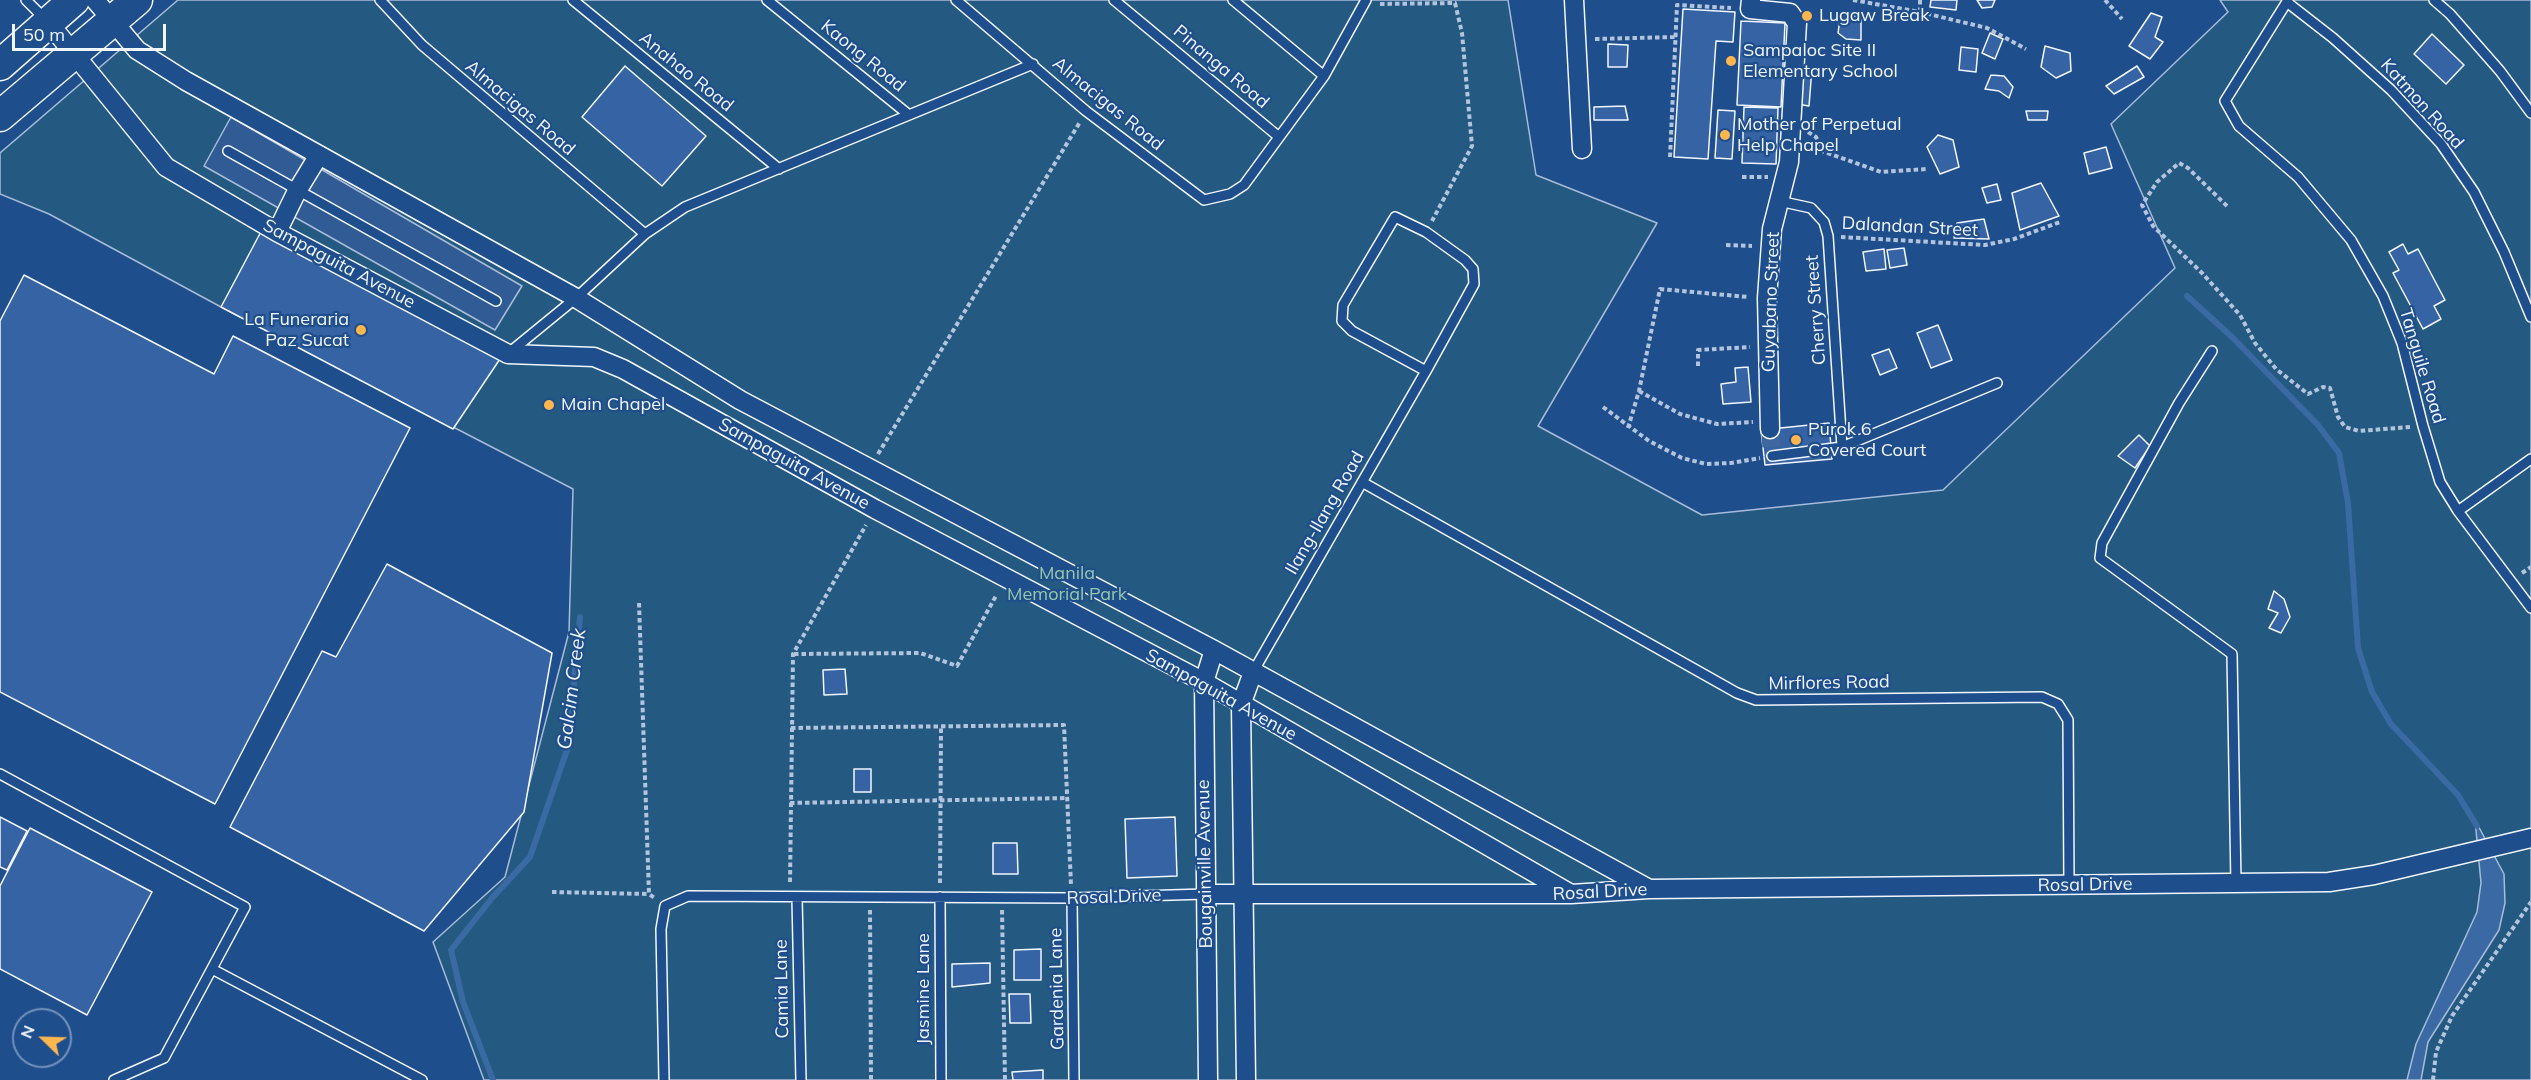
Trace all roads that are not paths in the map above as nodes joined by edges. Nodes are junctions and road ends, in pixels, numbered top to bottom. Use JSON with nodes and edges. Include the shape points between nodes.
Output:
{"nodes":[{"id":1,"x":26,"y":0,"type":"edge"},
{"id":2,"x":74,"y":0,"type":"edge"},
{"id":3,"x":137,"y":0,"type":"edge"},
{"id":4,"x":380,"y":0,"type":"edge"},
{"id":5,"x":573,"y":0,"type":"edge"},
{"id":6,"x":767,"y":0,"type":"edge"},
{"id":7,"x":956,"y":0,"type":"edge"},
{"id":8,"x":1114,"y":0,"type":"edge"},
{"id":9,"x":1233,"y":0,"type":"edge"},
{"id":10,"x":1574,"y":0,"type":"edge"},
{"id":11,"x":2434,"y":0,"type":"edge"},
{"id":12,"x":2288,"y":1,"type":"edge"},
{"id":13,"x":1366,"y":2,"type":"edge"},
{"id":14,"x":1750,"y":4,"type":"edge"},
{"id":15,"x":104,"y":10,"type":"edge"},
{"id":16,"x":49,"y":23,"type":"junction"},
{"id":17,"x":72,"y":53,"type":"junction"},
{"id":18,"x":4,"y":56,"type":"edge"},
{"id":19,"x":1033,"y":64,"type":"junction"},
{"id":20,"x":1324,"y":76,"type":"junction"},
{"id":21,"x":2531,"y":113,"type":"edge"},
{"id":22,"x":909,"y":115,"type":"junction"},
{"id":23,"x":0,"y":116,"type":"edge"},
{"id":24,"x":1279,"y":137,"type":"junction"},
{"id":25,"x":1582,"y":149,"type":"dead end"},
{"id":26,"x":228,"y":151,"type":"dead end"},
{"id":27,"x":319,"y":155,"type":"junction"},
{"id":28,"x":779,"y":169,"type":"junction"},
{"id":29,"x":297,"y":190,"type":"junction"},
{"id":30,"x":1779,"y":201,"type":"junction"},
{"id":31,"x":277,"y":232,"type":"junction"},
{"id":32,"x":645,"y":234,"type":"junction"},
{"id":33,"x":576,"y":298,"type":"junction"},
{"id":34,"x":496,"y":301,"type":"dead end"},
{"id":35,"x":2531,"y":317,"type":"edge"},
{"id":36,"x":2212,"y":351,"type":"dead end"},
{"id":37,"x":508,"y":354,"type":"junction"},
{"id":38,"x":1426,"y":371,"type":"junction"},
{"id":39,"x":1997,"y":383,"type":"dead end"},
{"id":40,"x":1770,"y":425,"type":"tunnel mouth"},
{"id":41,"x":787,"y":426,"type":"junction"},
{"id":42,"x":1842,"y":447,"type":"junction"},
{"id":43,"x":772,"y":452,"type":"junction"},
{"id":44,"x":1768,"y":456,"type":"road end"},
{"id":45,"x":2531,"y":459,"type":"edge"},
{"id":46,"x":1362,"y":482,"type":"junction"},
{"id":47,"x":2458,"y":511,"type":"junction"},
{"id":48,"x":2531,"y":608,"type":"edge"},
{"id":49,"x":1214,"y":650,"type":"junction"},
{"id":50,"x":1253,"y":672,"type":"junction"},
{"id":51,"x":1204,"y":682,"type":"junction"},
{"id":52,"x":1241,"y":705,"type":"junction"},
{"id":53,"x":0,"y":774,"type":"edge"},
{"id":54,"x":2530,"y":838,"type":"edge"},
{"id":55,"x":2236,"y":884,"type":"junction"},
{"id":56,"x":2068,"y":886,"type":"junction"},
{"id":57,"x":1649,"y":889,"type":"junction"},
{"id":58,"x":1205,"y":894,"type":"junction"},
{"id":59,"x":1571,"y":894,"type":"junction"},
{"id":60,"x":1243,"y":895,"type":"junction"},
{"id":61,"x":940,"y":897,"type":"junction"},
{"id":62,"x":797,"y":898,"type":"junction"},
{"id":63,"x":1072,"y":898,"type":"junction"},
{"id":64,"x":212,"y":969,"type":"junction"},
{"id":65,"x":114,"y":1080,"type":"edge"},
{"id":66,"x":422,"y":1080,"type":"edge"},
{"id":67,"x":664,"y":1080,"type":"edge"},
{"id":68,"x":801,"y":1080,"type":"edge"},
{"id":69,"x":941,"y":1080,"type":"edge"},
{"id":70,"x":1074,"y":1080,"type":"edge"},
{"id":71,"x":1208,"y":1080,"type":"edge"},
{"id":72,"x":1246,"y":1080,"type":"edge"}],
"edges":[{"from":1,"to":16,"type":"lane"},
{"from":2,"to":16,"type":"main road"},
{"from":3,"to":15,"type":"main road"},
{"from":4,"to":32,"type":"lane","name":"Almacigas Road","via":[[422,45]]},
{"from":5,"to":28,"type":"lane","name":"Anahao Road"},
{"from":6,"to":22,"type":"lane","name":"Kaong Road"},
{"from":7,"to":19,"type":"lane"},
{"from":8,"to":24,"type":"lane","name":"Pinanga Road"},
{"from":9,"to":20,"type":"lane"},
{"from":10,"to":25,"type":"street"},
{"from":11,"to":21,"type":"lane","via":[[2500,71]]},
{"from":12,"to":35,"type":"lane","name":"Katmon Road","via":[[2383,83],[2441,144],[2474,192]]},
{"from":12,"to":47,"type":"lane","name":"Tanguile Road","via":[[2225,101],[2239,126],[2298,177],[2351,240],[2383,296],[2402,343],[2440,482]]},
{"from":13,"to":20,"type":"lane","name":"Almacigas Road"},
{"from":14,"to":30,"type":"street","name":"Guyabano Street","via":[[1785,11],[1795,16],[1797,23],[1790,162]]},
{"from":15,"to":17,"type":"main road"},
{"from":15,"to":27,"type":"street","name":"Sampaguita Avenue","via":[[137,50]]},
{"from":16,"to":17,"type":"street","name":"Sampaguita Avenue"},
{"from":16,"to":18,"type":"main road"},
{"from":17,"to":23,"type":"main road"},
{"from":17,"to":31,"type":"street","name":"Sampaguita Avenue","via":[[166,167]]},
{"from":19,"to":22,"type":"lane","name":"Almacigas Road"},
{"from":19,"to":24,"type":"lane","name":"Almacigas Road","via":[[1086,111],[1204,200],[1230,194],[1244,185]]},
{"from":20,"to":24,"type":"lane","name":"Almacigas Road"},
{"from":22,"to":28,"type":"lane","name":"Almacigas Road"},
{"from":26,"to":29,"type":"lane"},
{"from":27,"to":29,"type":"street"},
{"from":27,"to":33,"type":"street","name":"Sampaguita Avenue"},
{"from":28,"to":32,"type":"lane","name":"Almacigas Road","via":[[685,207]]},
{"from":29,"to":31,"type":"street"},
{"from":29,"to":34,"type":"lane"},
{"from":30,"to":40,"type":"street","name":"Guyabano Street","via":[[1770,248],[1767,298]]},
{"from":30,"to":42,"type":"lane","name":"Cherry Street","via":[[1811,208],[1824,222],[1828,236]]},
{"from":31,"to":37,"type":"street","name":"Sampaguita Avenue"},
{"from":32,"to":33,"type":"lane","name":"Almacigas Road"},
{"from":33,"to":37,"type":"lane","name":"Almacigas Road"},
{"from":33,"to":41,"type":"street","name":"Sampaguita Avenue"},
{"from":36,"to":55,"type":"lane","via":[[2102,543],[2100,558],[2232,654]]},
{"from":37,"to":43,"type":"street","name":"Sampaguita Avenue","via":[[594,357]]},
{"from":38,"to":38,"type":"lane","name":"Ilang-Ilang Road","via":[[1352,331],[1342,321],[1343,305],[1395,217],[1426,232],[1473,269],[1474,284]]},
{"from":38,"to":46,"type":"lane","name":"Ilang-Ilang Road"},
{"from":39,"to":42,"type":"lane"},
{"from":41,"to":43,"type":"street"},
{"from":41,"to":49,"type":"street","name":"Sampaguita Avenue"},
{"from":42,"to":44,"type":"lane"},
{"from":43,"to":51,"type":"street","name":"Sampaguita Avenue"},
{"from":45,"to":47,"type":"lane"},
{"from":46,"to":50,"type":"lane","name":"Ilang-Ilang Road"},
{"from":46,"to":56,"type":"lane","name":"Mirflores Road","via":[[1737,693],[1756,700],[2042,697],[2058,704],[2068,720]]},
{"from":47,"to":48,"type":"lane","name":"Tanguile Road"},
{"from":49,"to":50,"type":"street","name":"Sampaguita Avenue"},
{"from":49,"to":51,"type":"street","name":"Bougainville Avenue"},
{"from":50,"to":52,"type":"street","name":"Bougainville Avenue"},
{"from":50,"to":57,"type":"street","name":"Sampaguita Avenue"},
{"from":51,"to":52,"type":"street","name":"Sampaguita Avenue"},
{"from":51,"to":58,"type":"street","name":"Bougainville Avenue"},
{"from":52,"to":59,"type":"street","name":"Sampaguita Avenue"},
{"from":52,"to":60,"type":"street","name":"Bougainville Avenue"},
{"from":53,"to":64,"type":"lane","via":[[245,907]]},
{"from":54,"to":55,"type":"street","name":"Rosal Drive","via":[[2374,876],[2329,882]]},
{"from":55,"to":56,"type":"street","name":"Rosal Drive"},
{"from":56,"to":57,"type":"street","name":"Rosal Drive"},
{"from":57,"to":59,"type":"street","name":"Rosal Drive"},
{"from":58,"to":60,"type":"street","name":"Rosal Drive"},
{"from":58,"to":63,"type":"lane","name":"Rosal Drive"},
{"from":58,"to":71,"type":"street","name":"Bougainville Avenue"},
{"from":59,"to":60,"type":"street","name":"Rosal Drive"},
{"from":60,"to":72,"type":"street","name":"Bougainville Avenue"},
{"from":61,"to":62,"type":"lane","name":"Rosal Drive"},
{"from":61,"to":63,"type":"lane","name":"Rosal Drive"},
{"from":61,"to":69,"type":"lane","name":"Jasmine Lane"},
{"from":62,"to":67,"type":"lane","name":"Rosal Drive","via":[[688,896],[666,906],[661,929]]},
{"from":62,"to":68,"type":"lane","name":"Camia Lane"},
{"from":63,"to":70,"type":"lane","name":"Gardenia Lane"},
{"from":64,"to":65,"type":"lane","via":[[164,1058]]},
{"from":64,"to":66,"type":"lane"}]}
